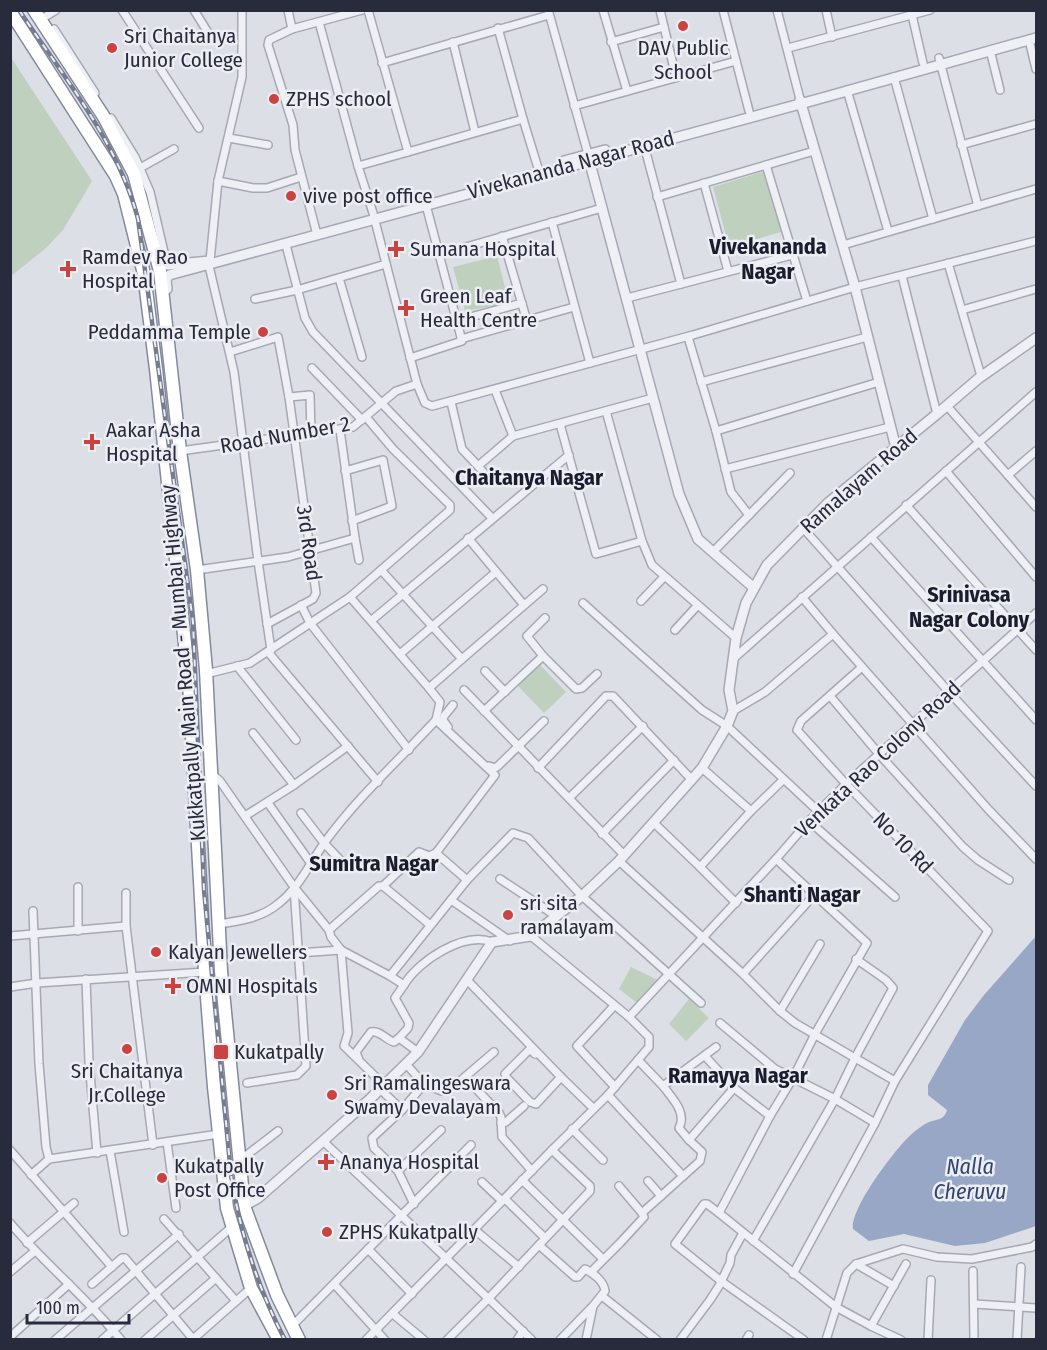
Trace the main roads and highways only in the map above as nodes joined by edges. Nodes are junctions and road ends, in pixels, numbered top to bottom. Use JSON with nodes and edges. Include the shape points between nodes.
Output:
{"nodes":[{"id":1,"x":10,"y":11,"type":"edge"},
{"id":2,"x":40,"y":15,"type":"edge"},
{"id":3,"x":59,"y":47,"type":"junction"},
{"id":4,"x":41,"y":58,"type":"junction"},
{"id":5,"x":76,"y":74,"type":"junction"},
{"id":6,"x":58,"y":85,"type":"junction"},
{"id":7,"x":187,"y":670,"type":"junction"},
{"id":8,"x":206,"y":672,"type":"junction"},
{"id":9,"x":279,"y":1340,"type":"edge"},
{"id":10,"x":299,"y":1340,"type":"edge"}],
"edges":[{"from":1,"to":4,"type":"highway","name":"Kukkatpally Main Road - Mumbai Highway"},
{"from":2,"to":3,"type":"highway","name":"Kukkatpally Main Road - Mumbai Highway"},
{"from":3,"to":4,"type":"highway"},
{"from":3,"to":5,"type":"highway","name":"Kukkatpally Main Road - Mumbai Highway"},
{"from":4,"to":6,"type":"highway","name":"Kukkatpally Main Road - Mumbai Highway"},
{"from":5,"to":6,"type":"highway"},
{"from":5,"to":8,"type":"highway","name":"Kukkatpally Main Road - Mumbai Highway","via":[[143,189],[162,262],[167,338]]},
{"from":6,"to":7,"type":"highway","name":"Kukkatpally Main Road - Mumbai Highway","via":[[116,176],[144,274]]},
{"from":7,"to":8,"type":"highway"},
{"from":7,"to":9,"type":"highway","name":"Kukkatpally Main Road - Mumbai Highway","via":[[205,972],[227,1208],[251,1288]]},
{"from":8,"to":10,"type":"highway","name":"Kukkatpally Main Road - Mumbai Highway","via":[[219,924],[244,1206],[262,1258]]}]}
